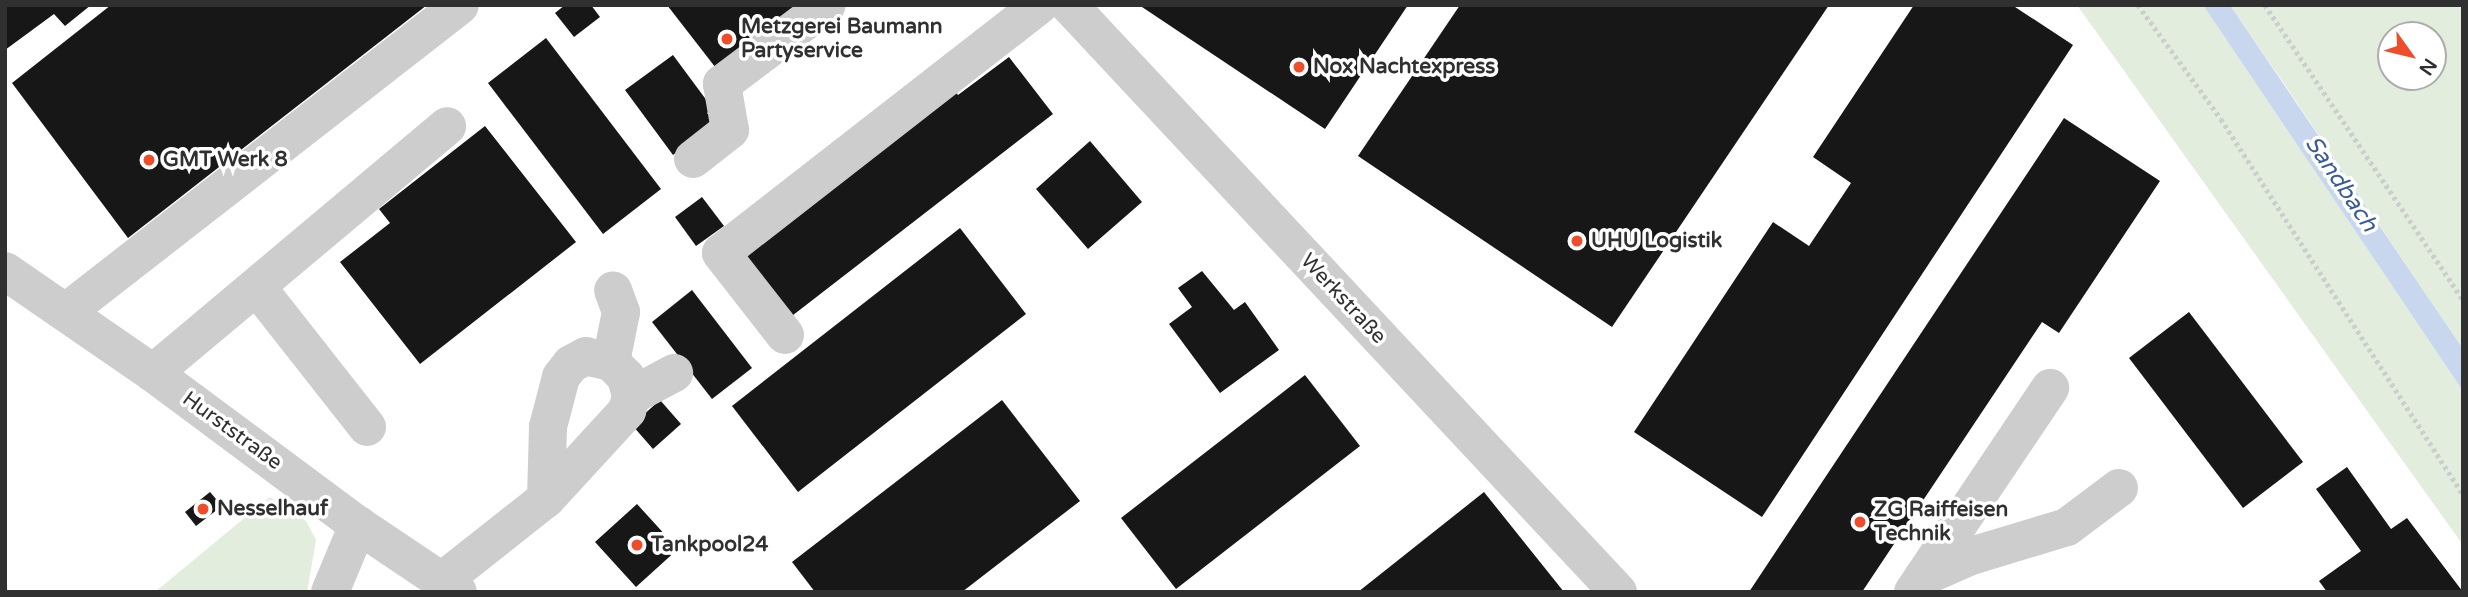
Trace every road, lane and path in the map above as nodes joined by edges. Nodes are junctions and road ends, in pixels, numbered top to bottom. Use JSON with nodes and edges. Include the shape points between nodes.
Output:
{"nodes":[{"id":1,"x":460,"y":5,"type":"edge"},
{"id":2,"x":827,"y":5,"type":"edge"},
{"id":3,"x":1040,"y":5,"type":"edge"},
{"id":4,"x":2138,"y":5,"type":"edge"},
{"id":5,"x":2264,"y":5,"type":"edge"},
{"id":6,"x":1084,"y":11,"type":"edge"},
{"id":7,"x":447,"y":126,"type":"dead end"},
{"id":8,"x":694,"y":159,"type":"dead end"},
{"id":9,"x":5,"y":271,"type":"edge"},
{"id":10,"x":257,"y":287,"type":"junction"},
{"id":11,"x":614,"y":290,"type":"dead end"},
{"id":12,"x":2463,"y":300,"type":"edge"},
{"id":13,"x":66,"y":312,"type":"junction"},
{"id":14,"x":785,"y":335,"type":"dead end"},
{"id":15,"x":611,"y":362,"type":"junction"},
{"id":16,"x":153,"y":373,"type":"junction"},
{"id":17,"x":674,"y":373,"type":"dead end"},
{"id":18,"x":2050,"y":388,"type":"dead end"},
{"id":19,"x":631,"y":396,"type":"junction"},
{"id":20,"x":367,"y":427,"type":"dead end"},
{"id":21,"x":2119,"y":488,"type":"dead end"},
{"id":22,"x":2463,"y":495,"type":"edge"},
{"id":23,"x":546,"y":499,"type":"junction"},
{"id":24,"x":358,"y":524,"type":"junction"},
{"id":25,"x":1918,"y":584,"type":"edge"},
{"id":26,"x":450,"y":586,"type":"edge"},
{"id":27,"x":330,"y":592,"type":"edge"},
{"id":28,"x":1618,"y":592,"type":"edge"}],
"edges":[{"from":1,"to":13,"type":"street"},
{"from":2,"to":8,"type":"street","via":[[722,84],[730,130]]},
{"from":3,"to":14,"type":"street","via":[[721,253]]},
{"from":4,"to":22,"type":"path","via":[[2221,119]]},
{"from":5,"to":12,"type":"path"},
{"from":6,"to":28,"type":"street","name":"Werkstraße"},
{"from":7,"to":10,"type":"street"},
{"from":9,"to":13,"type":"street","name":"Hurststraße"},
{"from":10,"to":16,"type":"street"},
{"from":10,"to":20,"type":"street"},
{"from":11,"to":15,"type":"street","via":[[621,312]]},
{"from":13,"to":16,"type":"street","name":"Hurststraße"},
{"from":15,"to":19,"type":"street","via":[[625,377]]},
{"from":15,"to":23,"type":"street","via":[[586,356],[571,364],[561,377],[548,427]]},
{"from":16,"to":24,"type":"street","name":"Hurststraße"},
{"from":17,"to":19,"type":"street"},
{"from":18,"to":25,"type":"street"},
{"from":19,"to":23,"type":"street","via":[[627,411],[612,430]]},
{"from":21,"to":25,"type":"street","via":[[2067,527],[1971,556]]},
{"from":23,"to":26,"type":"street"},
{"from":24,"to":26,"type":"street","name":"Hurststraße"},
{"from":24,"to":27,"type":"street"}]}
